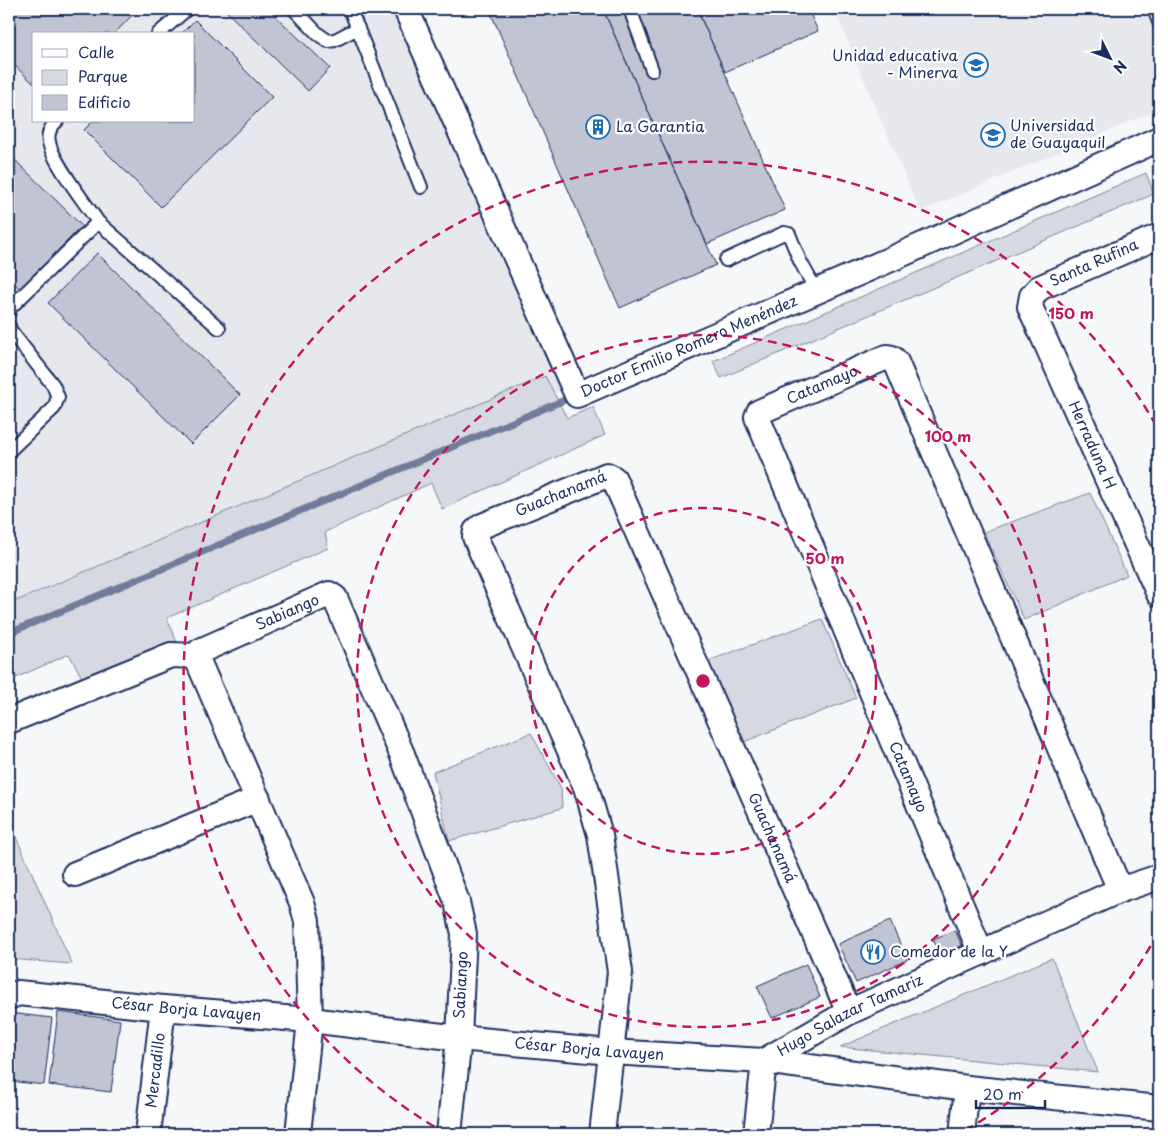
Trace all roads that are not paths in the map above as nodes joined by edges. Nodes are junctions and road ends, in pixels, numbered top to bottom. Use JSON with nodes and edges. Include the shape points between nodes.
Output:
{"nodes":[{"id":1,"x":186,"y":9,"type":"edge"},
{"id":2,"x":294,"y":9,"type":"edge"},
{"id":3,"x":350,"y":9,"type":"edge"},
{"id":4,"x":406,"y":9,"type":"edge"},
{"id":5,"x":630,"y":9,"type":"edge"},
{"id":6,"x":1154,"y":9,"type":"edge"},
{"id":7,"x":1159,"y":22,"type":"edge"},
{"id":8,"x":358,"y":28,"type":"junction"},
{"id":9,"x":160,"y":32,"type":"edge"},
{"id":10,"x":652,"y":70,"type":"dead end"},
{"id":11,"x":56,"y":122,"type":"edge"},
{"id":12,"x":1159,"y":139,"type":"edge"},
{"id":13,"x":421,"y":187,"type":"dead end"},
{"id":14,"x":98,"y":222,"type":"junction"},
{"id":15,"x":1159,"y":236,"type":"edge"},
{"id":16,"x":726,"y":260,"type":"dead end"},
{"id":17,"x":816,"y":292,"type":"junction"},
{"id":18,"x":1032,"y":296,"type":"joint"},
{"id":19,"x":9,"y":312,"type":"edge"},
{"id":20,"x":9,"y":326,"type":"edge"},
{"id":21,"x":219,"y":328,"type":"dead end"},
{"id":22,"x":9,"y":451,"type":"edge"},
{"id":23,"x":1159,"y":594,"type":"edge"},
{"id":24,"x":196,"y":656,"type":"junction"},
{"id":25,"x":9,"y":721,"type":"edge"},
{"id":26,"x":258,"y":799,"type":"junction"},
{"id":27,"x":75,"y":874,"type":"dead end"},
{"id":28,"x":1159,"y":877,"type":"edge"},
{"id":29,"x":1120,"y":890,"type":"junction"},
{"id":30,"x":981,"y":953,"type":"junction"},
{"id":31,"x":13,"y":995,"type":"edge"},
{"id":32,"x":162,"y":1008,"type":"junction"},
{"id":33,"x":849,"y":1012,"type":"junction"},
{"id":34,"x":310,"y":1020,"type":"junction"},
{"id":35,"x":458,"y":1038,"type":"junction"},
{"id":36,"x":611,"y":1052,"type":"junction"},
{"id":37,"x":764,"y":1061,"type":"junction"},
{"id":38,"x":967,"y":1088,"type":"junction"},
{"id":39,"x":1159,"y":1108,"type":"edge"},
{"id":40,"x":148,"y":1134,"type":"edge"},
{"id":41,"x":298,"y":1134,"type":"edge"},
{"id":42,"x":449,"y":1134,"type":"edge"},
{"id":43,"x":602,"y":1134,"type":"edge"},
{"id":44,"x":756,"y":1134,"type":"edge"},
{"id":45,"x":962,"y":1134,"type":"edge"}],
"edges":[{"from":1,"to":9,"type":"lane"},
{"from":2,"to":8,"type":"lane","via":[[328,41]]},
{"from":3,"to":8,"type":"lane"},
{"from":4,"to":17,"type":"street","name":"Doctor Emilio Romero Menéndez","via":[[577,395]]},
{"from":5,"to":10,"type":"lane"},
{"from":6,"to":7,"type":"lane"},
{"from":8,"to":13,"type":"lane"},
{"from":11,"to":14,"type":"lane","via":[[51,126],[48,140],[53,155]]},
{"from":12,"to":17,"type":"street","name":"Doctor Emilio Romero Menéndez"},
{"from":14,"to":19,"type":"lane"},
{"from":14,"to":21,"type":"lane"},
{"from":15,"to":18,"type":"street","name":"Santa Rufina","via":[[1039,288]]},
{"from":16,"to":17,"type":"lane","via":[[784,232],[789,234]]},
{"from":18,"to":23,"type":"street","name":"Herraduna H","via":[[1030,307]]},
{"from":20,"to":22,"type":"lane","via":[[53,385],[58,397],[54,408]]},
{"from":24,"to":25,"type":"street","via":[[172,656]]},
{"from":24,"to":26,"type":"street"},
{"from":24,"to":35,"type":"street","name":"Sabiango","via":[[200,651],[329,594],[335,598],[402,754],[457,902],[464,934]]},
{"from":26,"to":27,"type":"street"},
{"from":26,"to":34,"type":"street","via":[[307,921]]},
{"from":28,"to":29,"type":"street","name":"Hugo Salazar Tamariz"},
{"from":29,"to":30,"type":"street","name":"Hugo Salazar Tamariz"},
{"from":29,"to":30,"type":"street","name":"Catamayo","via":[[896,362],[887,357],[759,412],[757,417]]},
{"from":30,"to":33,"type":"street","name":"Hugo Salazar Tamariz"},
{"from":31,"to":32,"type":"street","name":"César Borja Lavayen"},
{"from":32,"to":34,"type":"street","name":"César Borja Lavayen"},
{"from":32,"to":40,"type":"street","name":"Mercadillo"},
{"from":33,"to":36,"type":"street","name":"Guachanamá","via":[[614,479],[607,475],[482,526],[475,537],[586,787],[600,835],[620,972]]},
{"from":33,"to":37,"type":"street","name":"Hugo Salazar Tamariz"},
{"from":34,"to":35,"type":"street","name":"César Borja Lavayen"},
{"from":34,"to":41,"type":"street"},
{"from":35,"to":36,"type":"street","name":"César Borja Lavayen"},
{"from":35,"to":42,"type":"street"},
{"from":36,"to":37,"type":"street","name":"César Borja Lavayen"},
{"from":36,"to":43,"type":"street"},
{"from":37,"to":38,"type":"street","name":"César Borja Lavayen"},
{"from":37,"to":44,"type":"street"},
{"from":38,"to":39,"type":"street","name":"César Borja Lavayen"},
{"from":38,"to":45,"type":"street"}]}
